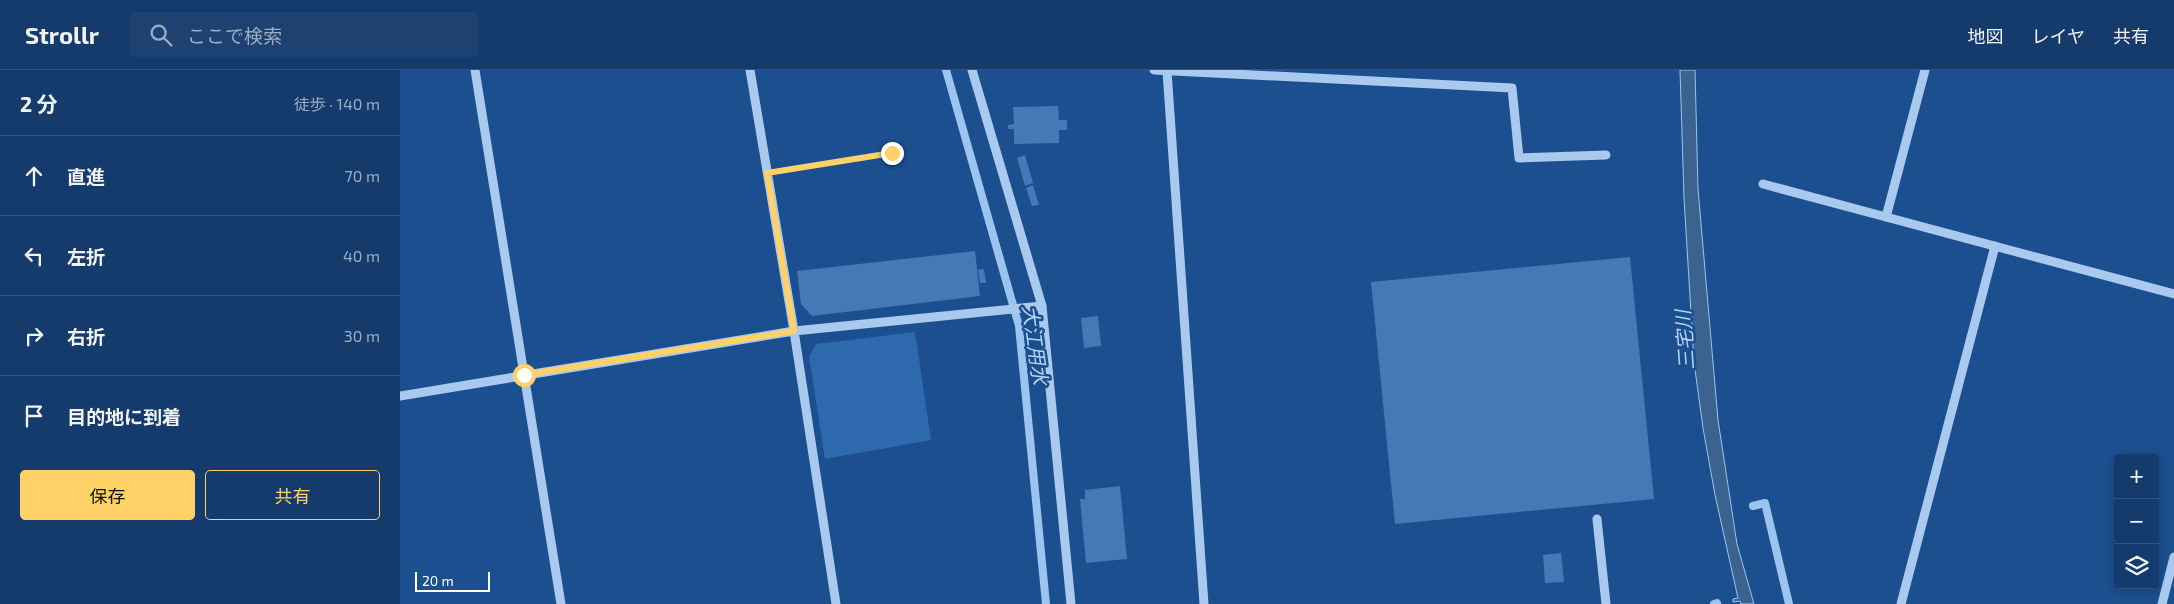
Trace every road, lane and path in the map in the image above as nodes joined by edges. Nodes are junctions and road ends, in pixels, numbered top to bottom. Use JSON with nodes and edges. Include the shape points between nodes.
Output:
{"nodes":[{"id":1,"x":475,"y":70,"type":"edge"},
{"id":2,"x":750,"y":70,"type":"edge"},
{"id":3,"x":972,"y":70,"type":"edge"},
{"id":4,"x":1154,"y":70,"type":"edge"},
{"id":5,"x":1925,"y":70,"type":"edge"},
{"id":6,"x":1167,"y":71,"type":"edge"},
{"id":7,"x":892,"y":153,"type":"dead end"},
{"id":8,"x":1606,"y":155,"type":"dead end"},
{"id":9,"x":767,"y":173,"type":"junction"},
{"id":10,"x":1763,"y":184,"type":"dead end"},
{"id":11,"x":1886,"y":217,"type":"junction"},
{"id":12,"x":1995,"y":246,"type":"junction"},
{"id":13,"x":2174,"y":294,"type":"edge"},
{"id":14,"x":1042,"y":306,"type":"junction"},
{"id":15,"x":794,"y":331,"type":"junction"},
{"id":16,"x":524,"y":375,"type":"junction"},
{"id":17,"x":400,"y":396,"type":"edge"},
{"id":18,"x":1597,"y":519,"type":"dead end"},
{"id":19,"x":2174,"y":557,"type":"edge"},
{"id":20,"x":561,"y":604,"type":"edge"},
{"id":21,"x":836,"y":604,"type":"edge"},
{"id":22,"x":1071,"y":604,"type":"edge"},
{"id":23,"x":1204,"y":604,"type":"edge"},
{"id":24,"x":1606,"y":604,"type":"edge"},
{"id":25,"x":1902,"y":604,"type":"edge"},
{"id":26,"x":2162,"y":604,"type":"edge"}],
"edges":[{"from":1,"to":16,"type":"street"},
{"from":2,"to":9,"type":"street"},
{"from":3,"to":14,"type":"street"},
{"from":4,"to":6,"type":"street"},
{"from":5,"to":11,"type":"street"},
{"from":6,"to":8,"type":"street","via":[[1512,88],[1519,158]]},
{"from":6,"to":23,"type":"street"},
{"from":7,"to":9,"type":"path"},
{"from":9,"to":15,"type":"street"},
{"from":10,"to":11,"type":"street"},
{"from":11,"to":12,"type":"street"},
{"from":12,"to":13,"type":"street"},
{"from":12,"to":25,"type":"street"},
{"from":14,"to":15,"type":"street"},
{"from":14,"to":22,"type":"street"},
{"from":15,"to":16,"type":"street"},
{"from":15,"to":21,"type":"street"},
{"from":16,"to":17,"type":"street"},
{"from":16,"to":20,"type":"street"},
{"from":18,"to":24,"type":"street"},
{"from":19,"to":26,"type":"street"}]}
